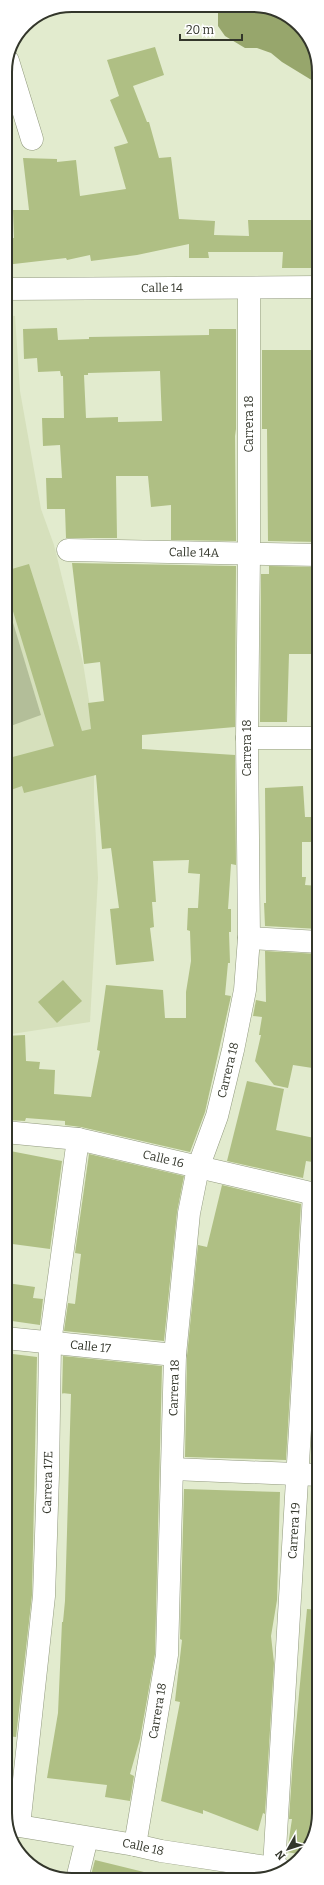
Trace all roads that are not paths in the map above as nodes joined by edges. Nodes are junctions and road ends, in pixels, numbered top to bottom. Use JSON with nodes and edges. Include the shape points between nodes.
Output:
{"nodes":[{"id":1,"x":12,"y":74,"type":"edge"},
{"id":2,"x":32,"y":139,"type":"dead end"},
{"id":3,"x":312,"y":287,"type":"edge"},
{"id":4,"x":249,"y":288,"type":"junction"},
{"id":5,"x":12,"y":289,"type":"edge"},
{"id":6,"x":68,"y":550,"type":"dead end"},
{"id":7,"x":249,"y":554,"type":"junction"},
{"id":8,"x":312,"y":555,"type":"edge"},
{"id":9,"x":247,"y":738,"type":"junction"},
{"id":10,"x":312,"y":738,"type":"edge"},
{"id":11,"x":248,"y":938,"type":"junction"},
{"id":12,"x":312,"y":942,"type":"edge"},
{"id":13,"x":12,"y":1133,"type":"edge"},
{"id":14,"x":78,"y":1139,"type":"junction"},
{"id":15,"x":198,"y":1168,"type":"junction"},
{"id":16,"x":312,"y":1193,"type":"edge"},
{"id":17,"x":312,"y":1253,"type":"edge"},
{"id":18,"x":12,"y":1339,"type":"edge"},
{"id":19,"x":50,"y":1343,"type":"junction"},
{"id":20,"x":175,"y":1356,"type":"junction"},
{"id":21,"x":173,"y":1469,"type":"junction"},
{"id":22,"x":297,"y":1474,"type":"junction"},
{"id":23,"x":312,"y":1475,"type":"edge"},
{"id":24,"x":13,"y":1823,"type":"edge"},
{"id":25,"x":13,"y":1825,"type":"edge"},
{"id":26,"x":87,"y":1838,"type":"junction"},
{"id":27,"x":135,"y":1845,"type":"junction"},
{"id":28,"x":276,"y":1868,"type":"edge"},
{"id":29,"x":277,"y":1868,"type":"edge"},
{"id":30,"x":78,"y":1873,"type":"edge"}],
"edges":[{"from":1,"to":2,"type":"street"},
{"from":3,"to":4,"type":"street","name":"Calle 14"},
{"from":4,"to":5,"type":"street","name":"Calle 14"},
{"from":4,"to":7,"type":"street","name":"Carrera 18"},
{"from":6,"to":7,"type":"street","name":"Calle 14A"},
{"from":7,"to":8,"type":"street","name":"Calle 14A"},
{"from":7,"to":9,"type":"street","name":"Carrera 18"},
{"from":9,"to":10,"type":"street"},
{"from":9,"to":11,"type":"street","name":"Carrera 18"},
{"from":11,"to":12,"type":"street"},
{"from":11,"to":15,"type":"street","name":"Carrera 18","via":[[245,990],[233,1050],[217,1116]]},
{"from":13,"to":14,"type":"street","name":"Calle 16"},
{"from":14,"to":15,"type":"street","name":"Calle 16"},
{"from":14,"to":19,"type":"street","name":"Carrera 17E"},
{"from":15,"to":16,"type":"street","name":"Calle 16"},
{"from":15,"to":20,"type":"street","name":"Carrera 18","via":[[189,1213]]},
{"from":17,"to":22,"type":"street","name":"Carrera 19"},
{"from":18,"to":19,"type":"street","name":"Calle 17"},
{"from":19,"to":20,"type":"street","name":"Calle 17"},
{"from":19,"to":24,"type":"street","name":"Carrera 17E","via":[[44,1596]]},
{"from":20,"to":21,"type":"street","name":"Carrera 18"},
{"from":21,"to":22,"type":"street"},
{"from":21,"to":27,"type":"street","name":"Carrera 18","via":[[167,1655]]},
{"from":22,"to":23,"type":"street"},
{"from":22,"to":29,"type":"street","name":"Carrera 19"},
{"from":25,"to":26,"type":"street","name":"Calle 18"},
{"from":26,"to":27,"type":"street","name":"Calle 18"},
{"from":26,"to":30,"type":"street"},
{"from":27,"to":28,"type":"street","name":"Calle 18"}]}
